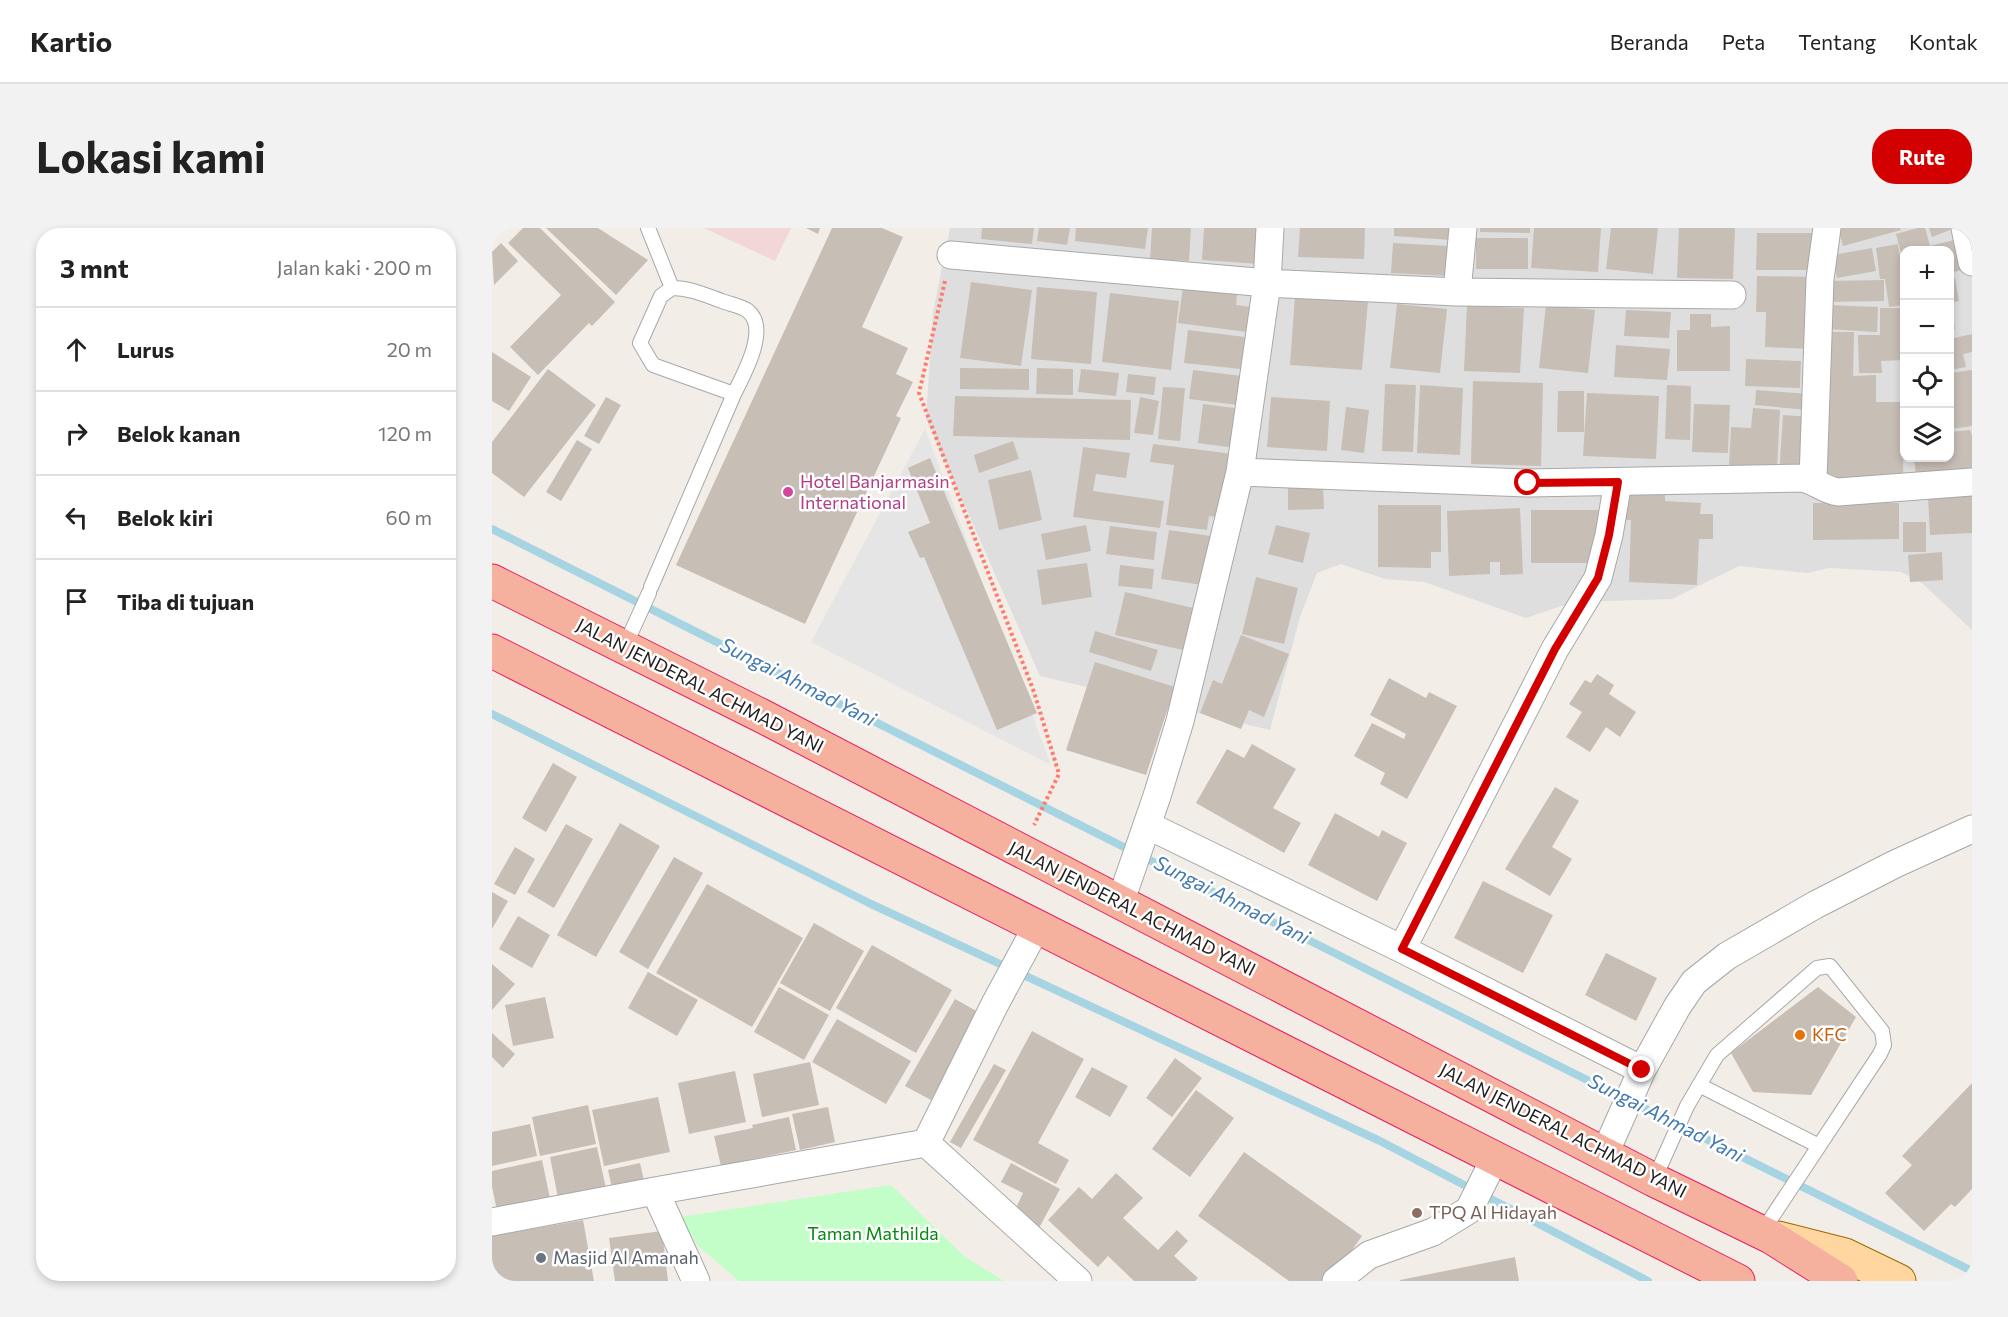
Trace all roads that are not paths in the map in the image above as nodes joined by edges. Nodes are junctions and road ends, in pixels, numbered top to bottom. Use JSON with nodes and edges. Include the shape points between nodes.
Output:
{"nodes":[{"id":1,"x":648,"y":228,"type":"edge"},
{"id":2,"x":1270,"y":228,"type":"edge"},
{"id":3,"x":1463,"y":228,"type":"edge"},
{"id":4,"x":1827,"y":228,"type":"edge"},
{"id":5,"x":1965,"y":228,"type":"edge"},
{"id":6,"x":951,"y":255,"type":"road end"},
{"id":7,"x":1972,"y":262,"type":"edge"},
{"id":8,"x":1267,"y":283,"type":"junction"},
{"id":9,"x":672,"y":288,"type":"junction"},
{"id":10,"x":1457,"y":292,"type":"junction"},
{"id":11,"x":1732,"y":295,"type":"dead end"},
{"id":12,"x":734,"y":394,"type":"junction"},
{"id":13,"x":1240,"y":472,"type":"junction"},
{"id":14,"x":1813,"y":480,"type":"junction"},
{"id":15,"x":1618,"y":482,"type":"junction"},
{"id":16,"x":1972,"y":482,"type":"edge"},
{"id":17,"x":492,"y":581,"type":"edge"},
{"id":18,"x":629,"y":638,"type":"junction"},
{"id":19,"x":492,"y":651,"type":"edge"},
{"id":20,"x":1147,"y":825,"type":"junction"},
{"id":21,"x":1972,"y":829,"type":"edge"},
{"id":22,"x":1120,"y":903,"type":"junction"},
{"id":23,"x":1032,"y":936,"type":"junction"},
{"id":24,"x":1402,"y":949,"type":"junction"},
{"id":25,"x":1640,"y":1076,"type":"junction"},
{"id":26,"x":1699,"y":1085,"type":"junction"},
{"id":27,"x":926,"y":1143,"type":"junction"},
{"id":28,"x":1819,"y":1146,"type":"junction"},
{"id":29,"x":1605,"y":1153,"type":"junction"},
{"id":30,"x":1489,"y":1169,"type":"junction"},
{"id":31,"x":1654,"y":1179,"type":"junction"},
{"id":32,"x":655,"y":1191,"type":"junction"},
{"id":33,"x":492,"y":1222,"type":"edge"},
{"id":34,"x":1767,"y":1234,"type":"junction"},
{"id":35,"x":1837,"y":1279,"type":"edge"},
{"id":36,"x":696,"y":1281,"type":"edge"},
{"id":37,"x":1078,"y":1281,"type":"edge"},
{"id":38,"x":1336,"y":1281,"type":"edge"},
{"id":39,"x":1738,"y":1281,"type":"edge"},
{"id":40,"x":1899,"y":1281,"type":"edge"}],
"edges":[{"from":1,"to":9,"type":"lane"},
{"from":2,"to":8,"type":"street"},
{"from":3,"to":10,"type":"street"},
{"from":4,"to":14,"type":"street","via":[[1820,279]]},
{"from":5,"to":7,"type":"street"},
{"from":6,"to":8,"type":"street"},
{"from":8,"to":10,"type":"street"},
{"from":8,"to":13,"type":"street"},
{"from":9,"to":12,"type":"lane","via":[[686,288],[748,311],[755,322],[752,355]]},
{"from":9,"to":12,"type":"lane","via":[[661,296],[640,343],[645,354],[652,365]]},
{"from":10,"to":11,"type":"street"},
{"from":12,"to":18,"type":"lane"},
{"from":13,"to":15,"type":"street","via":[[1528,483]]},
{"from":13,"to":20,"type":"street","via":[[1180,721]]},
{"from":14,"to":15,"type":"street"},
{"from":14,"to":16,"type":"street","via":[[1838,492]]},
{"from":15,"to":24,"type":"street","via":[[1598,578],[1555,649]]},
{"from":17,"to":18,"type":"highway","name":"JALAN JENDERAL ACHMAD YANI"},
{"from":18,"to":22,"type":"highway","name":"JALAN JENDERAL ACHMAD YANI","via":[[762,716]]},
{"from":19,"to":23,"type":"highway"},
{"from":20,"to":22,"type":"street"},
{"from":20,"to":24,"type":"street"},
{"from":21,"to":25,"type":"street","via":[[1815,905],[1727,956],[1694,982]]},
{"from":22,"to":29,"type":"highway","name":"JALAN JENDERAL ACHMAD YANI"},
{"from":23,"to":27,"type":"street"},
{"from":23,"to":30,"type":"highway"},
{"from":24,"to":25,"type":"street"},
{"from":25,"to":29,"type":"street"},
{"from":26,"to":28,"type":"lane"},
{"from":26,"to":28,"type":"lane","via":[[1717,1055],[1817,968],[1830,966],[1882,1031],[1884,1045]]},
{"from":26,"to":31,"type":"lane"},
{"from":27,"to":32,"type":"street"},
{"from":27,"to":37,"type":"street"},
{"from":28,"to":34,"type":"lane"},
{"from":29,"to":31,"type":"highway","name":"JALAN JENDERAL ACHMAD YANI"},
{"from":30,"to":38,"type":"street","via":[[1469,1210],[1432,1232],[1369,1255]]},
{"from":30,"to":39,"type":"highway"},
{"from":31,"to":34,"type":"highway","name":"JALAN JENDERAL ACHMAD YANI"},
{"from":32,"to":33,"type":"street"},
{"from":32,"to":36,"type":"street"},
{"from":34,"to":35,"type":"highway","name":"JALAN JENDERAL ACHMAD YANI"},
{"from":34,"to":40,"type":"main road","name":"JALAN JENDERAL ACHMAD YANI","via":[[1845,1255]]}]}
